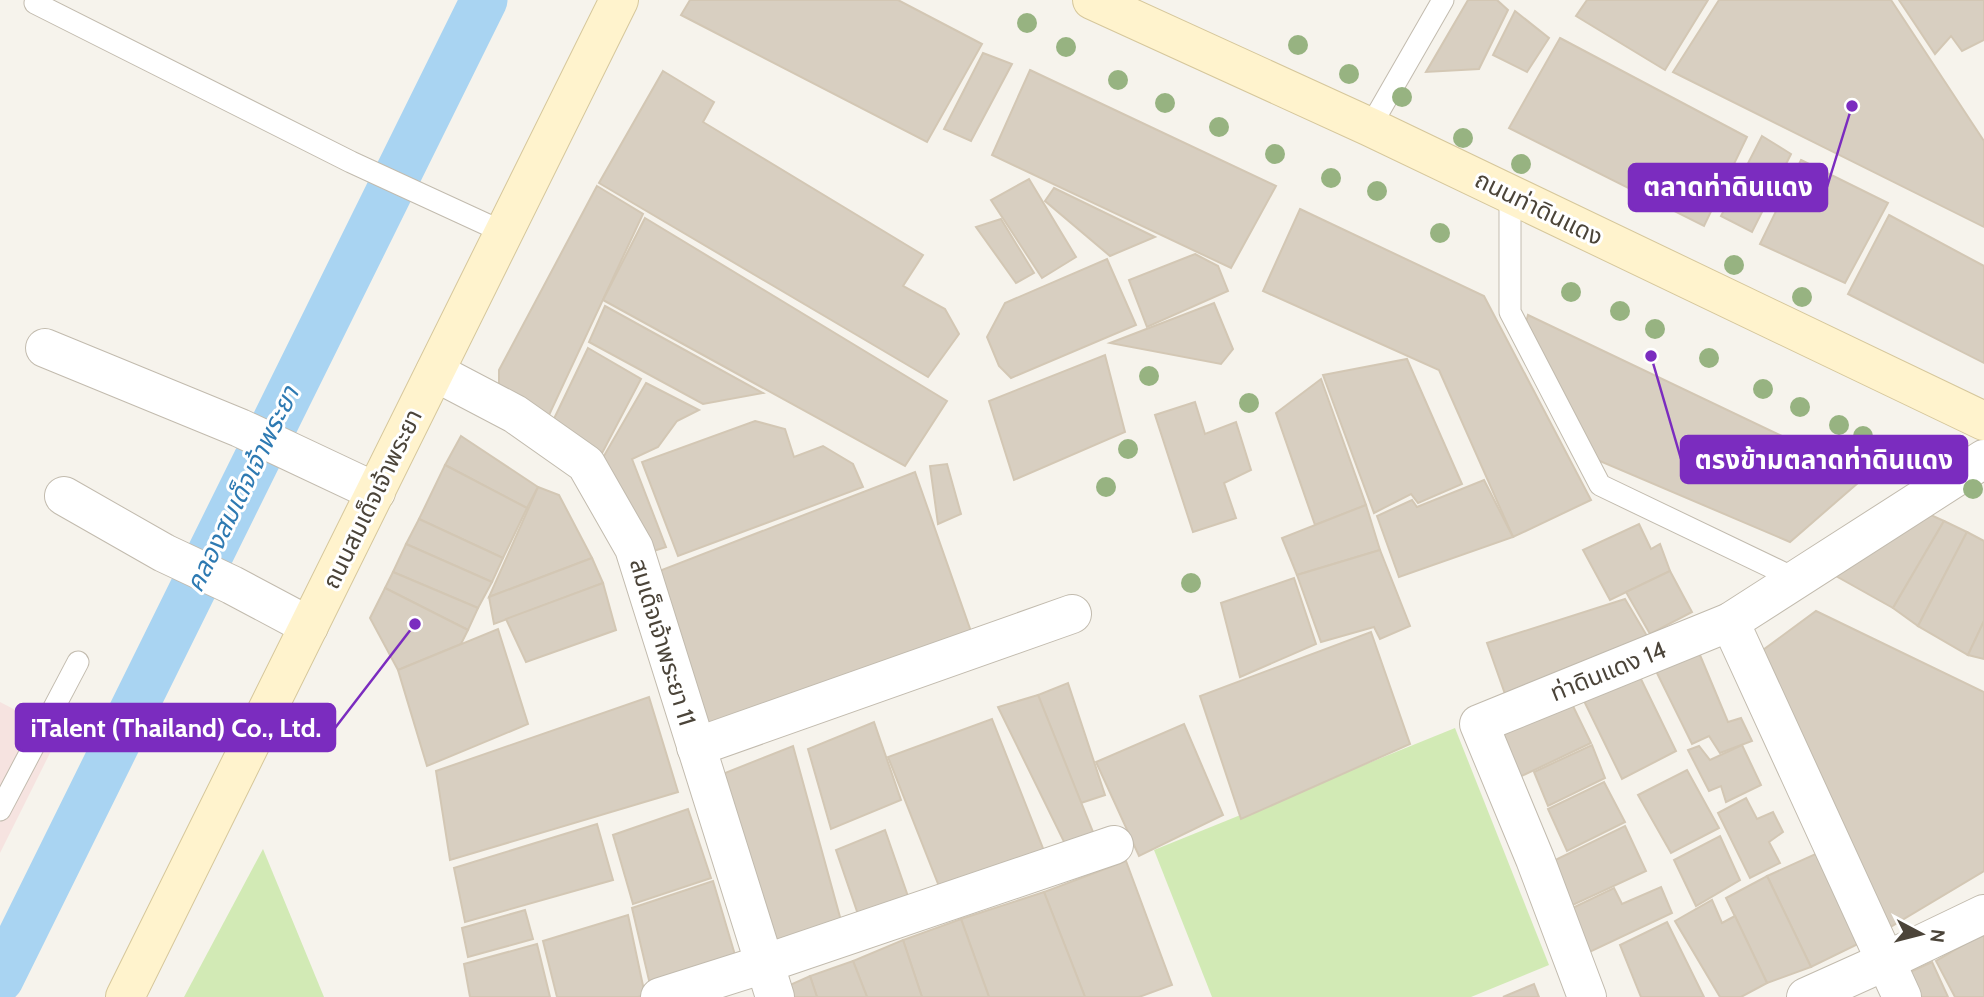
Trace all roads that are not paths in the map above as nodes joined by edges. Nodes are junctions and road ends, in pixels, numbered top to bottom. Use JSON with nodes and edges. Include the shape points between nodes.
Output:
{"nodes":[{"id":1,"x":619,"y":0,"type":"edge"},
{"id":2,"x":1092,"y":0,"type":"edge"},
{"id":3,"x":1443,"y":0,"type":"edge"},
{"id":4,"x":35,"y":3,"type":"dead end"},
{"id":5,"x":1370,"y":127,"type":"junction"},
{"id":6,"x":1510,"y":194,"type":"junction"},
{"id":7,"x":503,"y":232,"type":"junction"},
{"id":8,"x":45,"y":348,"type":"dead end"},
{"id":9,"x":435,"y":372,"type":"junction"},
{"id":10,"x":1984,"y":421,"type":"edge"},
{"id":11,"x":1984,"y":459,"type":"edge"},
{"id":12,"x":376,"y":492,"type":"junction"},
{"id":13,"x":64,"y":496,"type":"dead end"},
{"id":14,"x":1796,"y":579,"type":"junction"},
{"id":15,"x":1072,"y":614,"type":"dead end"},
{"id":16,"x":1730,"y":622,"type":"junction"},
{"id":17,"x":309,"y":626,"type":"junction"},
{"id":18,"x":78,"y":662,"type":"dead end"},
{"id":19,"x":696,"y":747,"type":"junction"},
{"id":20,"x":0,"y":810,"type":"edge"},
{"id":21,"x":1114,"y":845,"type":"dead end"},
{"id":22,"x":1984,"y":914,"type":"edge"},
{"id":23,"x":1886,"y":961,"type":"junction"},
{"id":24,"x":769,"y":980,"type":"edge"},
{"id":25,"x":125,"y":997,"type":"edge"},
{"id":26,"x":660,"y":997,"type":"edge"},
{"id":27,"x":1587,"y":997,"type":"edge"},
{"id":28,"x":1806,"y":997,"type":"edge"},
{"id":29,"x":1902,"y":997,"type":"edge"}],
"edges":[{"from":1,"to":7,"type":"main road","name":"ถนนสมเด็จเจ้าพระยา"},
{"from":2,"to":5,"type":"main road","name":"ถนนท่าดินแดง"},
{"from":3,"to":5,"type":"lane"},
{"from":4,"to":7,"type":"lane","via":[[351,163]]},
{"from":5,"to":6,"type":"main road","name":"ถนนท่าดินแดง"},
{"from":6,"to":10,"type":"main road","name":"ถนนท่าดินแดง"},
{"from":6,"to":14,"type":"lane","via":[[1510,312],[1600,485]]},
{"from":7,"to":9,"type":"main road","name":"ถนนสมเด็จเจ้าพระยา"},
{"from":8,"to":12,"type":"street","via":[[240,428]]},
{"from":9,"to":12,"type":"main road","name":"ถนนสมเด็จเจ้าพระยา"},
{"from":9,"to":19,"type":"street","name":"สมเด็จเจ้าพระยา 11","via":[[515,414],[586,464],[634,548]]},
{"from":11,"to":14,"type":"street","name":"ท่าดินแดง 14"},
{"from":12,"to":17,"type":"main road","name":"ถนนสมเด็จเจ้าพระยา"},
{"from":13,"to":17,"type":"street"},
{"from":14,"to":16,"type":"street","name":"ท่าดินแดง 14"},
{"from":15,"to":19,"type":"street"},
{"from":16,"to":23,"type":"street"},
{"from":16,"to":27,"type":"street","name":"ท่าดินแดง 14","via":[[1479,724]]},
{"from":17,"to":25,"type":"main road","name":"ถนนสมเด็จเจ้าพระยา"},
{"from":18,"to":20,"type":"lane"},
{"from":19,"to":24,"type":"street","name":"สมเด็จเจ้าพระยา 11"},
{"from":21,"to":24,"type":"street"},
{"from":22,"to":23,"type":"street"},
{"from":23,"to":28,"type":"street"},
{"from":23,"to":29,"type":"street"},
{"from":24,"to":26,"type":"street"}]}
